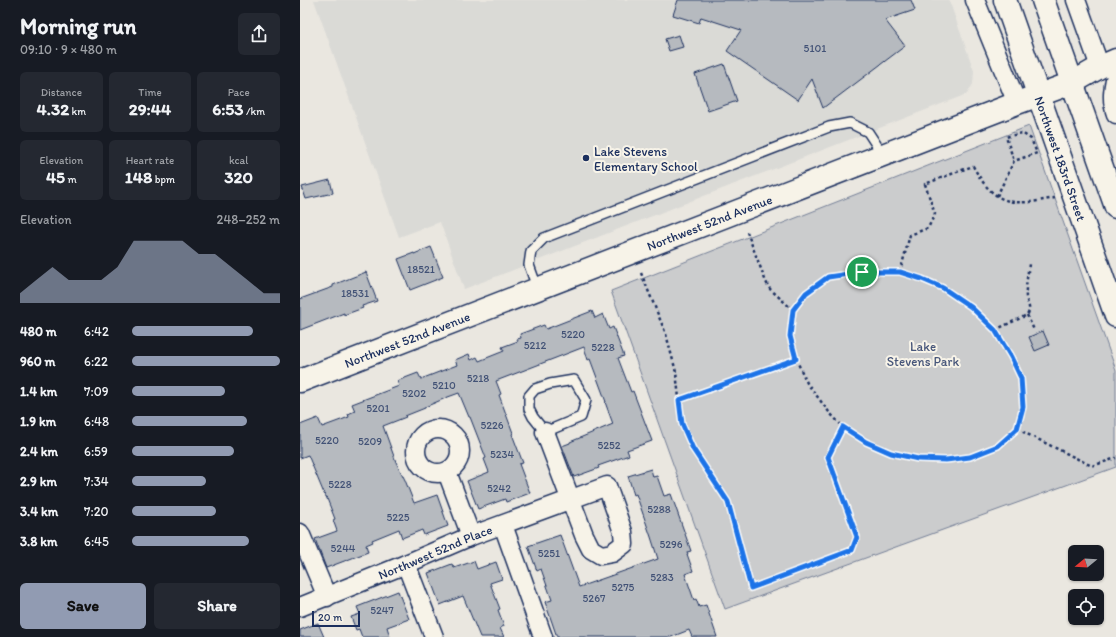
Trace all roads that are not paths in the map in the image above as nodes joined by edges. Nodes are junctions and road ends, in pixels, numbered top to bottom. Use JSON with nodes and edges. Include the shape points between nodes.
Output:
{"nodes":[{"id":1,"x":975,"y":0,"type":"edge"},
{"id":2,"x":1005,"y":0,"type":"edge"},
{"id":3,"x":1043,"y":0,"type":"edge"},
{"id":4,"x":1076,"y":0,"type":"edge"},
{"id":5,"x":1111,"y":67,"type":"edge"},
{"id":6,"x":1072,"y":83,"type":"junction"},
{"id":7,"x":1038,"y":95,"type":"junction"},
{"id":8,"x":1017,"y":103,"type":"junction"},
{"id":9,"x":1116,"y":114,"type":"edge"},
{"id":10,"x":883,"y":155,"type":"junction"},
{"id":11,"x":1116,"y":207,"type":"edge"},
{"id":12,"x":538,"y":290,"type":"junction"},
{"id":13,"x":1116,"y":316,"type":"edge"},
{"id":14,"x":300,"y":381,"type":"edge"},
{"id":15,"x":545,"y":432,"type":"junction"},
{"id":16,"x":447,"y":472,"type":"dead end"},
{"id":17,"x":570,"y":499,"type":"junction"},
{"id":18,"x":503,"y":525,"type":"junction"},
{"id":19,"x":300,"y":533,"type":"edge"},
{"id":20,"x":471,"y":536,"type":"junction"},
{"id":21,"x":406,"y":564,"type":"junction"},
{"id":22,"x":327,"y":596,"type":"junction"},
{"id":23,"x":300,"y":607,"type":"edge"},
{"id":24,"x":434,"y":637,"type":"edge"},
{"id":25,"x":543,"y":637,"type":"edge"}],
"edges":[{"from":1,"to":8,"type":"street"},
{"from":2,"to":7,"type":"street","name":"Northwest 183rd Street"},
{"from":3,"to":6,"type":"street"},
{"from":4,"to":5,"type":"street"},
{"from":5,"to":6,"type":"street","name":"Northwest 52nd Avenue"},
{"from":5,"to":9,"type":"street"},
{"from":6,"to":7,"type":"street","name":"Northwest 52nd Avenue"},
{"from":6,"to":11,"type":"street"},
{"from":7,"to":8,"type":"street","name":"Northwest 52nd Avenue"},
{"from":7,"to":13,"type":"street","name":"Northwest 183rd Street"},
{"from":8,"to":10,"type":"street","name":"Northwest 52nd Avenue"},
{"from":10,"to":12,"type":"street","name":"Northwest 52nd Avenue"},
{"from":10,"to":12,"type":"lane","via":[[868,132],[850,123],[829,127],[544,238],[531,251],[529,265]]},
{"from":12,"to":14,"type":"street","name":"Northwest 52nd Avenue"},
{"from":15,"to":15,"type":"lane","via":[[581,417],[586,400],[574,380],[535,389],[529,396],[529,409]]},
{"from":15,"to":17,"type":"street"},
{"from":16,"to":20,"type":"street"},
{"from":17,"to":17,"type":"street","name":"Northwest 52nd Place","via":[[607,486],[623,532],[624,544],[612,553],[601,555],[591,549]]},
{"from":17,"to":18,"type":"street","name":"Northwest 52nd Place"},
{"from":18,"to":20,"type":"street","name":"Northwest 52nd Place"},
{"from":18,"to":25,"type":"street"},
{"from":19,"to":22,"type":"street"},
{"from":20,"to":21,"type":"street","name":"Northwest 52nd Place"},
{"from":21,"to":22,"type":"street","name":"Northwest 52nd Place"},
{"from":21,"to":24,"type":"street"},
{"from":22,"to":23,"type":"street","name":"Northwest 52nd Place"}]}
